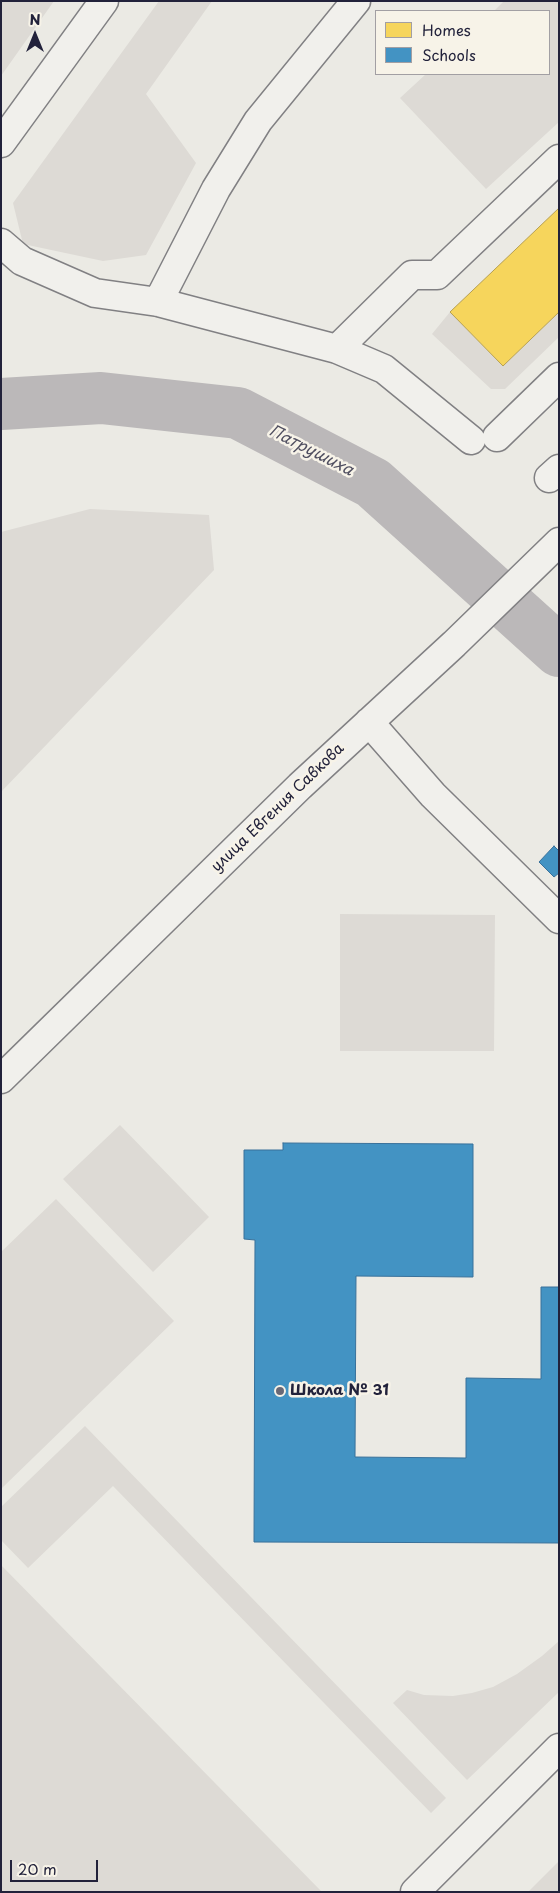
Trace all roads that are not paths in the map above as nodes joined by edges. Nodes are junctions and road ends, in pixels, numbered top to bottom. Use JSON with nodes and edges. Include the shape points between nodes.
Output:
{"nodes":[{"id":1,"x":104,"y":1,"type":"edge"},
{"id":2,"x":356,"y":1,"type":"edge"},
{"id":3,"x":1,"y":143,"type":"edge"},
{"id":4,"x":559,"y":159,"type":"edge"},
{"id":5,"x":1,"y":243,"type":"edge"},
{"id":6,"x":158,"y":302,"type":"junction"},
{"id":7,"x":338,"y":349,"type":"junction"},
{"id":8,"x":559,"y":377,"type":"edge"},
{"id":9,"x":550,"y":550,"type":"edge"},
{"id":10,"x":369,"y":722,"type":"junction"},
{"id":11,"x":559,"y":919,"type":"edge"},
{"id":12,"x":1,"y":1079,"type":"edge"},
{"id":13,"x":559,"y":1748,"type":"edge"},
{"id":14,"x":415,"y":1892,"type":"edge"}],
"edges":[{"from":1,"to":3,"type":"street"},
{"from":2,"to":6,"type":"street","via":[[258,121],[216,189]]},
{"from":4,"to":7,"type":"street","via":[[437,275],[412,275]]},
{"from":5,"to":6,"type":"street","via":[[22,261],[95,293]]},
{"from":6,"to":7,"type":"street"},
{"from":7,"to":8,"type":"street","via":[[384,369],[484,438]]},
{"from":9,"to":10,"type":"street","name":"улица Евгения Савкова"},
{"from":10,"to":11,"type":"street","via":[[433,795]]},
{"from":10,"to":12,"type":"street","name":"улица Евгения Савкова"},
{"from":13,"to":14,"type":"street"}]}
